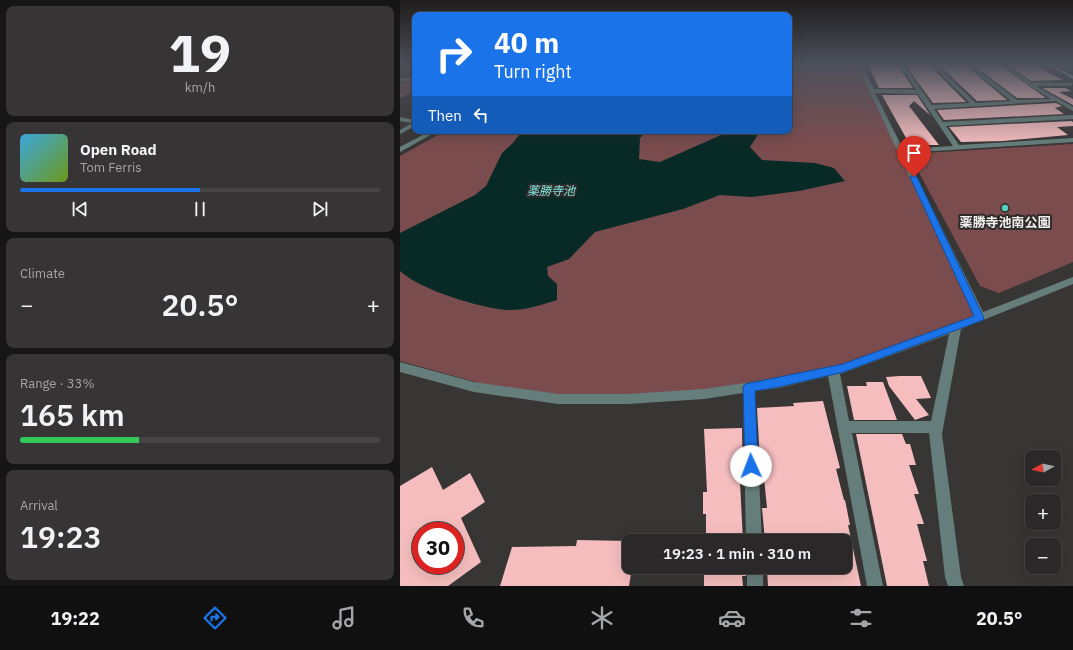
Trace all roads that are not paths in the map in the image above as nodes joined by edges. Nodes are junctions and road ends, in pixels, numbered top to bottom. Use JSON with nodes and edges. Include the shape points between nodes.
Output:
{"nodes":[{"id":1,"x":873,"y":91,"type":"edge"},
{"id":2,"x":889,"y":91,"type":"edge"},
{"id":3,"x":961,"y":91,"type":"edge"},
{"id":4,"x":1002,"y":91,"type":"edge"},
{"id":5,"x":1041,"y":91,"type":"edge"},
{"id":6,"x":920,"y":92,"type":"joint"},
{"id":7,"x":1055,"y":100,"type":"junction"},
{"id":8,"x":1016,"y":102,"type":"junction"},
{"id":9,"x":974,"y":104,"type":"junction"},
{"id":10,"x":931,"y":107,"type":"junction"},
{"id":11,"x":1073,"y":109,"type":"edge"},
{"id":12,"x":1073,"y":117,"type":"edge"},
{"id":13,"x":400,"y":120,"type":"edge"},
{"id":14,"x":412,"y":122,"type":"edge"},
{"id":15,"x":943,"y":124,"type":"junction"},
{"id":16,"x":412,"y":125,"type":"edge"},
{"id":17,"x":400,"y":132,"type":"edge"},
{"id":18,"x":429,"y":134,"type":"edge"},
{"id":19,"x":1073,"y":140,"type":"edge"},
{"id":20,"x":957,"y":146,"type":"junction"},
{"id":21,"x":400,"y":150,"type":"edge"},
{"id":22,"x":902,"y":151,"type":"junction"},
{"id":23,"x":1073,"y":280,"type":"edge"},
{"id":24,"x":980,"y":318,"type":"junction"},
{"id":25,"x":956,"y":327,"type":"junction"},
{"id":26,"x":400,"y":367,"type":"edge"},
{"id":27,"x":833,"y":370,"type":"junction"},
{"id":28,"x":749,"y":387,"type":"junction"},
{"id":29,"x":844,"y":427,"type":"junction"},
{"id":30,"x":936,"y":427,"type":"junction"},
{"id":31,"x":754,"y":534,"type":"edge"},
{"id":32,"x":755,"y":574,"type":"edge"},
{"id":33,"x":755,"y":586,"type":"edge"},
{"id":34,"x":875,"y":586,"type":"edge"},
{"id":35,"x":956,"y":586,"type":"edge"}],
"edges":[{"from":1,"to":22,"type":"street"},
{"from":2,"to":6,"type":"street"},
{"from":3,"to":9,"type":"street"},
{"from":4,"to":8,"type":"street"},
{"from":5,"to":7,"type":"street"},
{"from":6,"to":10,"type":"street"},
{"from":7,"to":8,"type":"street"},
{"from":7,"to":11,"type":"street"},
{"from":8,"to":9,"type":"street"},
{"from":9,"to":10,"type":"street"},
{"from":10,"to":15,"type":"street"},
{"from":12,"to":15,"type":"street"},
{"from":13,"to":14,"type":"street"},
{"from":15,"to":20,"type":"street"},
{"from":16,"to":17,"type":"street"},
{"from":18,"to":21,"type":"street"},
{"from":19,"to":20,"type":"street"},
{"from":20,"to":22,"type":"street"},
{"from":22,"to":24,"type":"street"},
{"from":23,"to":24,"type":"street"},
{"from":24,"to":25,"type":"street"},
{"from":25,"to":27,"type":"street"},
{"from":25,"to":30,"type":"street"},
{"from":26,"to":28,"type":"street","via":[[474,387],[558,398],[635,398],[704,394]]},
{"from":27,"to":28,"type":"street","via":[[779,383]]},
{"from":27,"to":29,"type":"street"},
{"from":28,"to":31,"type":"street"},
{"from":29,"to":30,"type":"street"},
{"from":29,"to":34,"type":"street"},
{"from":30,"to":35,"type":"street","via":[[934,434]]},
{"from":32,"to":33,"type":"street"}]}
